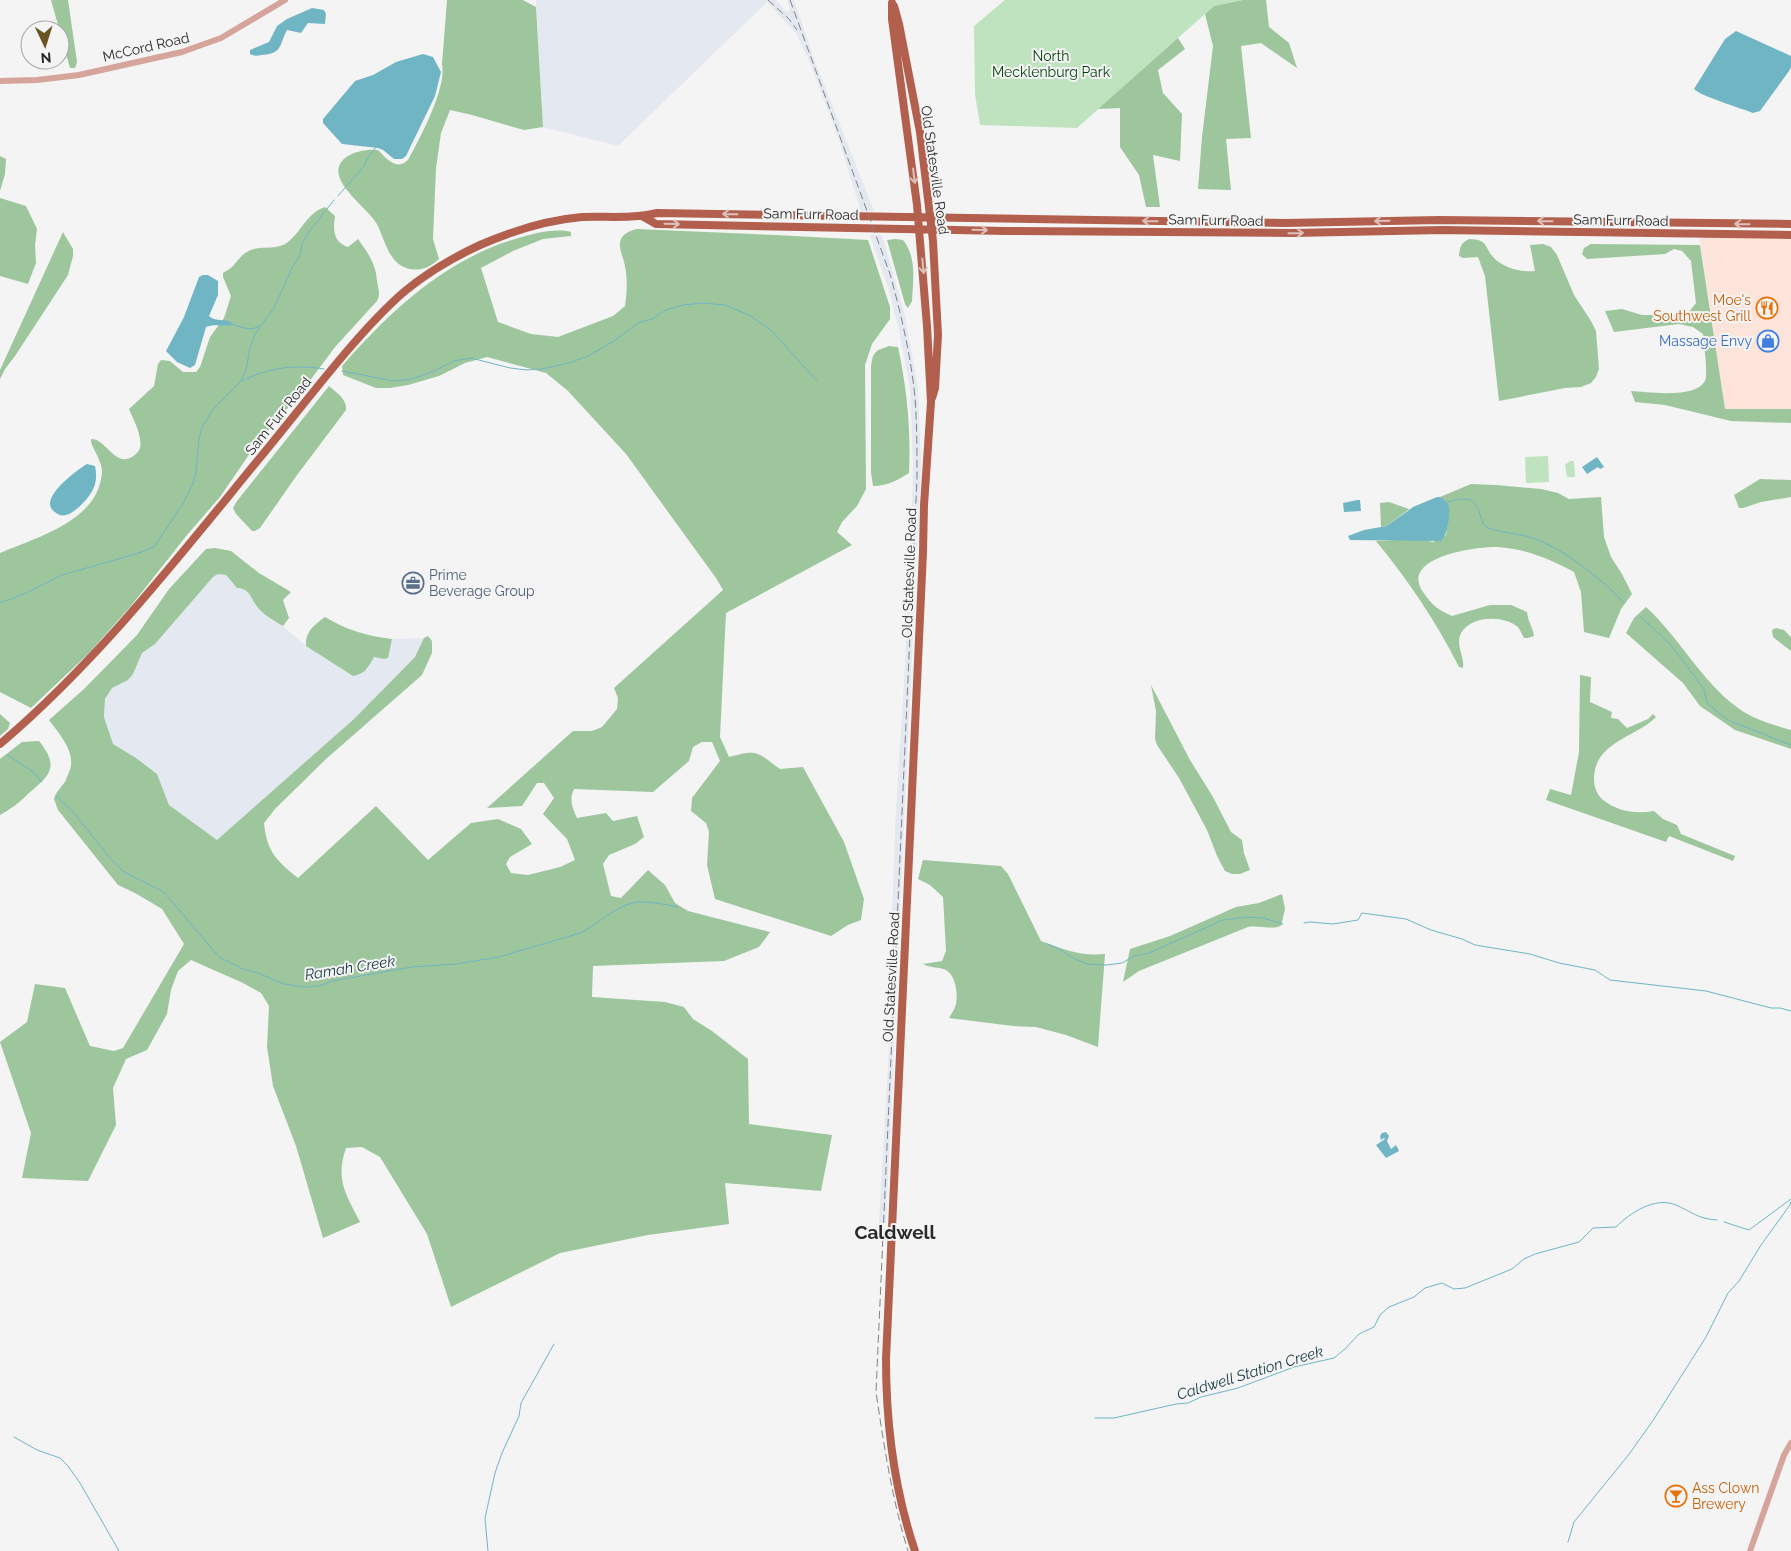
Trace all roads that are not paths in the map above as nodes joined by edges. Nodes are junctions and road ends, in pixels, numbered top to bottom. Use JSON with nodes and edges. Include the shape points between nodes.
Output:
{"nodes":[{"id":1,"x":285,"y":0,"type":"edge"},
{"id":2,"x":892,"y":1,"type":"edge"},
{"id":3,"x":896,"y":55,"type":"junction"},
{"id":4,"x":0,"y":81,"type":"edge"},
{"id":5,"x":914,"y":109,"type":"junction"},
{"id":6,"x":642,"y":216,"type":"junction"},
{"id":7,"x":918,"y":217,"type":"junction"},
{"id":8,"x":930,"y":217,"type":"junction"},
{"id":9,"x":1505,"y":221,"type":"junction"},
{"id":10,"x":1285,"y":223,"type":"junction"},
{"id":11,"x":1655,"y":223,"type":"junction"},
{"id":12,"x":1791,"y":224,"type":"edge"},
{"id":13,"x":920,"y":230,"type":"junction"},
{"id":14,"x":932,"y":230,"type":"junction"},
{"id":15,"x":1407,"y":230,"type":"junction"},
{"id":16,"x":1213,"y":232,"type":"junction"},
{"id":17,"x":1565,"y":232,"type":"junction"},
{"id":18,"x":1791,"y":234,"type":"edge"},
{"id":19,"x":931,"y":402,"type":"junction"},
{"id":20,"x":0,"y":744,"type":"edge"},
{"id":21,"x":1791,"y":1443,"type":"edge"},
{"id":22,"x":915,"y":1551,"type":"edge"},
{"id":23,"x":1750,"y":1551,"type":"edge"}],
"edges":[{"from":1,"to":4,"type":"street","name":"McCord Road","via":[[228,34],[182,52],[78,75]]},
{"from":2,"to":3,"type":"main road","name":"Old Statesville Road"},
{"from":2,"to":5,"type":"main road","name":"Old Statesville Road"},
{"from":3,"to":5,"type":"main road","via":[[903,62]]},
{"from":3,"to":7,"type":"main road","name":"Old Statesville Road","one_way":true},
{"from":5,"to":8,"type":"main road","name":"Old Statesville Road","via":[[920,132]]},
{"from":7,"to":6,"type":"main road","name":"Sam Furr Road","one_way":true,"via":[[687,213]]},
{"from":6,"to":13,"type":"main road","name":"Sam Furr Road","one_way":true,"via":[[656,224]]},
{"from":6,"to":20,"type":"main road","name":"Sam Furr Road","via":[[573,218],[518,231],[456,258],[405,291],[337,362],[124,622],[72,678]]},
{"from":7,"to":8,"type":"main road","name":"Sam Furr Road"},
{"from":7,"to":13,"type":"main road","name":"Old Statesville Road"},
{"from":10,"to":8,"type":"main road","name":"Sam Furr Road","one_way":true},
{"from":8,"to":14,"type":"main road","name":"Old Statesville Road"},
{"from":9,"to":10,"type":"main road","name":"Sam Furr Road","one_way":true},
{"from":11,"to":9,"type":"main road","name":"Sam Furr Road","one_way":true},
{"from":9,"to":15,"type":"main road","via":[[1498,225]]},
{"from":10,"to":16,"type":"main road","via":[[1220,227]]},
{"from":12,"to":11,"type":"main road","name":"Sam Furr Road","one_way":true},
{"from":11,"to":17,"type":"main road","via":[[1575,227]]},
{"from":13,"to":14,"type":"main road","name":"Sam Furr Road"},
{"from":13,"to":19,"type":"main road","name":"Old Statesville Road","one_way":true},
{"from":14,"to":16,"type":"main road","name":"Sam Furr Road","one_way":true},
{"from":14,"to":19,"type":"main road","name":"Old Statesville Road","via":[[938,335],[935,388]]},
{"from":16,"to":15,"type":"main road","name":"Sam Furr Road","one_way":true},
{"from":15,"to":17,"type":"main road","name":"Sam Furr Road"},
{"from":17,"to":18,"type":"main road","name":"Sam Furr Road"},
{"from":19,"to":22,"type":"main road","name":"Old Statesville Road","via":[[886,1359],[893,1463]]},
{"from":21,"to":23,"type":"street"}]}
